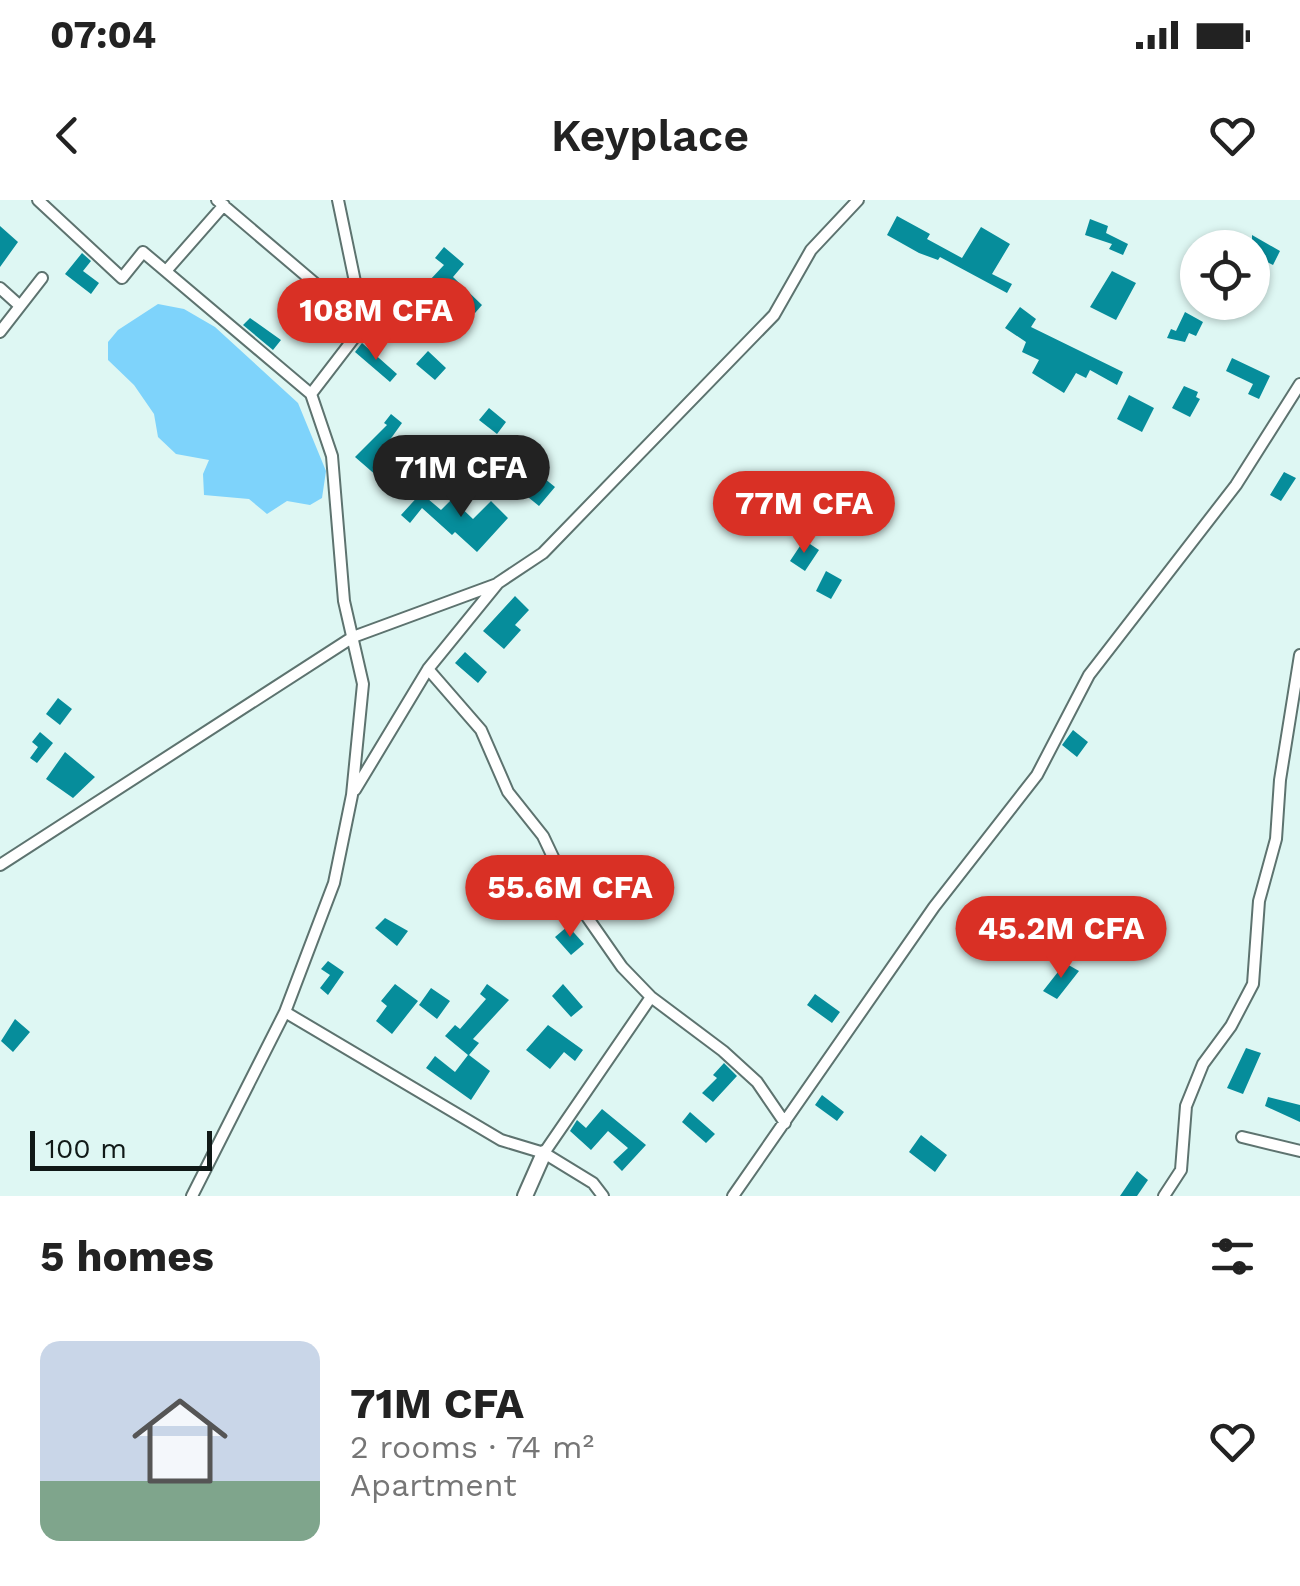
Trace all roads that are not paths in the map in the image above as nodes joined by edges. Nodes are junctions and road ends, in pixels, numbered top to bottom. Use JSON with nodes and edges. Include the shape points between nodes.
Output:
{"nodes":[{"id":1,"x":38,"y":200,"type":"edge"},
{"id":2,"x":338,"y":200,"type":"edge"},
{"id":3,"x":858,"y":200,"type":"edge"},
{"id":4,"x":221,"y":203,"type":"edge"},
{"id":5,"x":166,"y":271,"type":"junction"},
{"id":6,"x":42,"y":278,"type":"dead end"},
{"id":7,"x":0,"y":288,"type":"edge"},
{"id":8,"x":20,"y":306,"type":"junction"},
{"id":9,"x":364,"y":326,"type":"junction"},
{"id":10,"x":0,"y":332,"type":"edge"},
{"id":11,"x":1300,"y":384,"type":"edge"},
{"id":12,"x":310,"y":394,"type":"junction"},
{"id":13,"x":498,"y":584,"type":"junction"},
{"id":14,"x":354,"y":637,"type":"junction"},
{"id":15,"x":1300,"y":655,"type":"edge"},
{"id":16,"x":428,"y":669,"type":"junction"},
{"id":17,"x":352,"y":795,"type":"junction"},
{"id":18,"x":0,"y":865,"type":"edge"},
{"id":19,"x":651,"y":997,"type":"junction"},
{"id":20,"x":285,"y":1012,"type":"junction"},
{"id":21,"x":786,"y":1123,"type":"junction"},
{"id":22,"x":1242,"y":1136,"type":"dead end"},
{"id":23,"x":1300,"y":1152,"type":"edge"},
{"id":24,"x":544,"y":1154,"type":"junction"},
{"id":25,"x":192,"y":1196,"type":"edge"},
{"id":26,"x":524,"y":1196,"type":"edge"},
{"id":27,"x":602,"y":1196,"type":"edge"},
{"id":28,"x":733,"y":1196,"type":"edge"},
{"id":29,"x":1164,"y":1196,"type":"edge"}],
"edges":[{"from":1,"to":5,"type":"street","via":[[122,278],[143,252]]},
{"from":2,"to":9,"type":"street"},
{"from":3,"to":13,"type":"street","via":[[812,250],[774,315],[542,553]]},
{"from":4,"to":5,"type":"street"},
{"from":4,"to":9,"type":"street"},
{"from":5,"to":12,"type":"street"},
{"from":6,"to":8,"type":"street"},
{"from":7,"to":8,"type":"street"},
{"from":8,"to":10,"type":"street"},
{"from":9,"to":12,"type":"street"},
{"from":11,"to":21,"type":"street","via":[[1236,486],[1089,675],[1037,775],[934,907]]},
{"from":12,"to":14,"type":"street","via":[[332,456],[344,601]]},
{"from":13,"to":14,"type":"street"},
{"from":13,"to":16,"type":"street"},
{"from":14,"to":17,"type":"street","via":[[363,684]]},
{"from":14,"to":18,"type":"street"},
{"from":15,"to":29,"type":"street","via":[[1276,840],[1259,901],[1254,984],[1186,1106],[1181,1170]]},
{"from":16,"to":17,"type":"street"},
{"from":16,"to":19,"type":"street","via":[[481,730],[508,792],[543,836],[569,891],[622,968]]},
{"from":17,"to":20,"type":"street","via":[[334,883]]},
{"from":19,"to":21,"type":"street","via":[[746,1072]]},
{"from":19,"to":24,"type":"street"},
{"from":20,"to":24,"type":"street","via":[[501,1140]]},
{"from":20,"to":25,"type":"street"},
{"from":21,"to":28,"type":"street"},
{"from":22,"to":23,"type":"street"},
{"from":24,"to":26,"type":"street"},
{"from":24,"to":27,"type":"street"}]}
